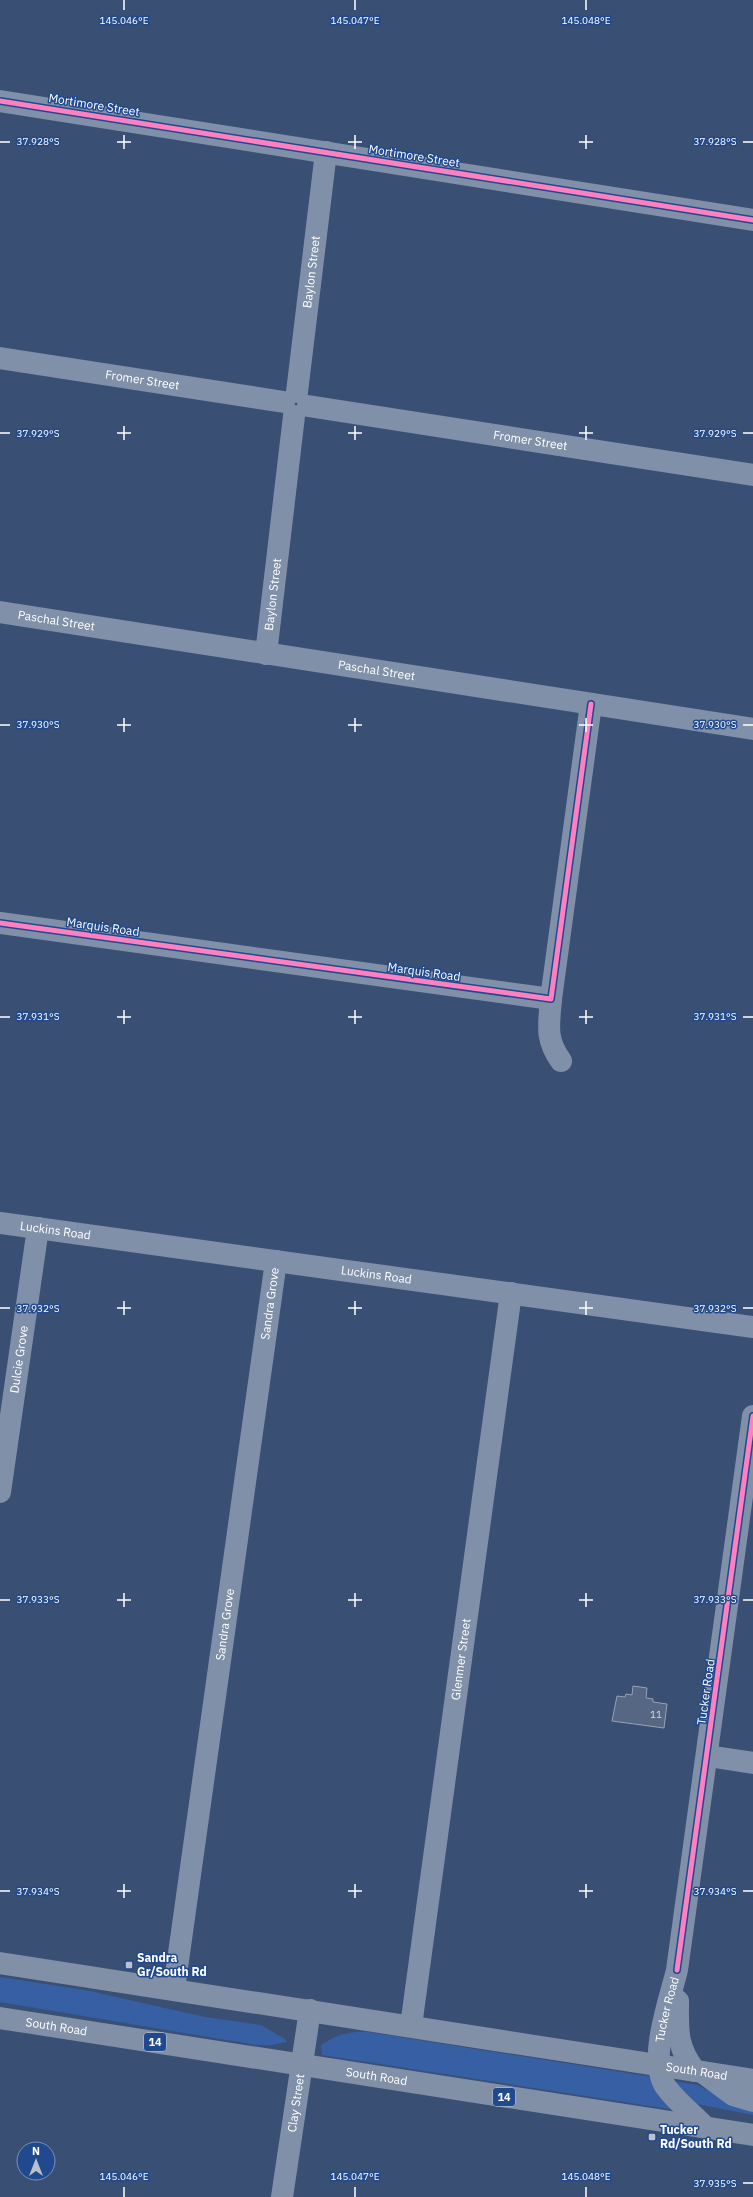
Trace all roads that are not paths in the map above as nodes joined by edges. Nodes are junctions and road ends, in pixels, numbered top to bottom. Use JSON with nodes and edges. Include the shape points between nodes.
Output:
{"nodes":[{"id":1,"x":0,"y":101,"type":"edge"},
{"id":2,"x":326,"y":152,"type":"junction"},
{"id":3,"x":753,"y":220,"type":"edge"},
{"id":4,"x":0,"y":358,"type":"edge"},
{"id":5,"x":296,"y":404,"type":"junction"},
{"id":6,"x":753,"y":475,"type":"edge"},
{"id":7,"x":0,"y":612,"type":"edge"},
{"id":8,"x":266,"y":654,"type":"junction"},
{"id":9,"x":591,"y":704,"type":"junction"},
{"id":10,"x":753,"y":729,"type":"edge"},
{"id":11,"x":0,"y":923,"type":"edge"},
{"id":12,"x":551,"y":999,"type":"junction"},
{"id":13,"x":561,"y":1061,"type":"dead end"},
{"id":14,"x":0,"y":1223,"type":"edge"},
{"id":15,"x":38,"y":1228,"type":"junction"},
{"id":16,"x":276,"y":1261,"type":"junction"},
{"id":17,"x":511,"y":1293,"type":"junction"},
{"id":18,"x":753,"y":1326,"type":"edge"},
{"id":19,"x":753,"y":1416,"type":"edge"},
{"id":20,"x":1,"y":1482,"type":"edge"},
{"id":21,"x":708,"y":1756,"type":"junction"},
{"id":22,"x":753,"y":1763,"type":"edge"},
{"id":23,"x":0,"y":1963,"type":"edge"},
{"id":24,"x":677,"y":1970,"type":"junction"},
{"id":25,"x":174,"y":1989,"type":"junction"},
{"id":26,"x":310,"y":2010,"type":"junction"},
{"id":27,"x":0,"y":2018,"type":"edge"},
{"id":28,"x":411,"y":2026,"type":"junction"},
{"id":29,"x":302,"y":2065,"type":"junction"},
{"id":30,"x":659,"y":2065,"type":"junction"},
{"id":31,"x":698,"y":2071,"type":"junction"},
{"id":32,"x":753,"y":2080,"type":"edge"},
{"id":33,"x":753,"y":2101,"type":"edge"},
{"id":34,"x":706,"y":2128,"type":"junction"},
{"id":35,"x":753,"y":2136,"type":"edge"},
{"id":36,"x":282,"y":2197,"type":"edge"}],
"edges":[{"from":1,"to":2,"type":"street","name":"Mortimore Street"},
{"from":2,"to":3,"type":"street","name":"Mortimore Street"},
{"from":2,"to":5,"type":"street","name":"Baylon Street"},
{"from":4,"to":5,"type":"street","name":"Fromer Street"},
{"from":5,"to":6,"type":"street","name":"Fromer Street"},
{"from":5,"to":8,"type":"street","name":"Baylon Street"},
{"from":7,"to":8,"type":"street","name":"Paschal Street"},
{"from":8,"to":9,"type":"street","name":"Paschal Street"},
{"from":9,"to":10,"type":"street","name":"Paschal Street"},
{"from":9,"to":12,"type":"street"},
{"from":11,"to":12,"type":"street","name":"Marquis Road"},
{"from":12,"to":13,"type":"street","via":[[550,1043]]},
{"from":14,"to":15,"type":"street","name":"Luckins Road"},
{"from":15,"to":16,"type":"street","name":"Luckins Road"},
{"from":15,"to":20,"type":"street","name":"Dulcie Grove"},
{"from":16,"to":17,"type":"street","name":"Luckins Road"},
{"from":16,"to":25,"type":"street","name":"Sandra Grove"},
{"from":17,"to":18,"type":"street","name":"Luckins Road"},
{"from":17,"to":28,"type":"street","name":"Glenmer Street"},
{"from":19,"to":21,"type":"street","name":"Tucker Road"},
{"from":21,"to":22,"type":"street"},
{"from":21,"to":24,"type":"street","name":"Tucker Road"},
{"from":23,"to":25,"type":"highway","name":"South Road"},
{"from":24,"to":30,"type":"street","name":"Tucker Road","via":[[663,2026]]},
{"from":24,"to":31,"type":"street","name":"Tucker Road","via":[[680,2046],[685,2058]]},
{"from":25,"to":26,"type":"highway","name":"South Road"},
{"from":26,"to":28,"type":"highway","name":"South Road"},
{"from":26,"to":29,"type":"street","name":"Clay Street"},
{"from":27,"to":29,"type":"highway","name":"South Road","number":"14"},
{"from":28,"to":30,"type":"highway","name":"South Road"},
{"from":29,"to":34,"type":"highway","name":"South Road","number":"14"},
{"from":29,"to":36,"type":"street","name":"Clay Street"},
{"from":30,"to":31,"type":"highway","name":"South Road"},
{"from":30,"to":34,"type":"street","name":"Tucker Road","via":[[664,2084]]},
{"from":31,"to":32,"type":"highway","name":"South Road"},
{"from":31,"to":33,"type":"street","name":"Tucker Road","via":[[733,2095]]},
{"from":34,"to":35,"type":"highway","name":"South Road","number":"14"}]}
